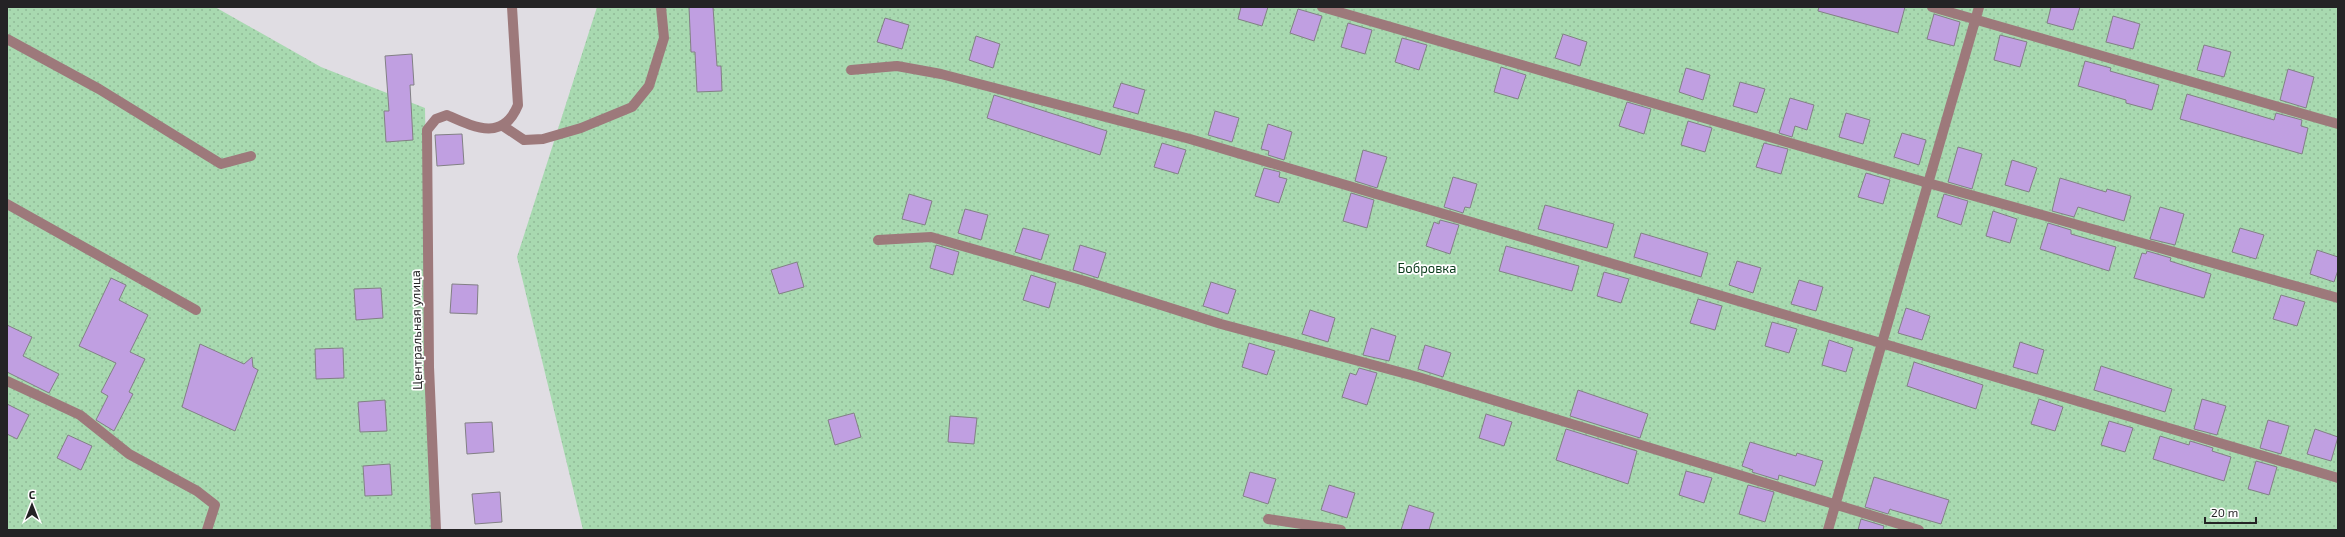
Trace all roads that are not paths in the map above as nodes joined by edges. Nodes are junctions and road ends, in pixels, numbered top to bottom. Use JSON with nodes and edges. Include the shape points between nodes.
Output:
{"nodes":[{"id":1,"x":512,"y":7,"type":"edge"},
{"id":2,"x":661,"y":7,"type":"edge"},
{"id":3,"x":1322,"y":7,"type":"edge"},
{"id":4,"x":1932,"y":7,"type":"edge"},
{"id":5,"x":1979,"y":7,"type":"edge"},
{"id":6,"x":1976,"y":20,"type":"junction"},
{"id":7,"x":7,"y":39,"type":"edge"},
{"id":8,"x":851,"y":70,"type":"dead end"},
{"id":9,"x":2338,"y":124,"type":"edge"},
{"id":10,"x":503,"y":126,"type":"junction"},
{"id":11,"x":251,"y":156,"type":"dead end"},
{"id":12,"x":1928,"y":183,"type":"junction"},
{"id":13,"x":7,"y":204,"type":"edge"},
{"id":14,"x":878,"y":240,"type":"dead end"},
{"id":15,"x":2338,"y":298,"type":"edge"},
{"id":16,"x":196,"y":310,"type":"dead end"},
{"id":17,"x":1881,"y":344,"type":"junction"},
{"id":18,"x":7,"y":381,"type":"edge"},
{"id":19,"x":2338,"y":478,"type":"edge"},
{"id":20,"x":1835,"y":506,"type":"junction"},
{"id":21,"x":1268,"y":519,"type":"dead end"},
{"id":22,"x":207,"y":530,"type":"edge"},
{"id":23,"x":436,"y":530,"type":"edge"},
{"id":24,"x":1341,"y":530,"type":"edge"},
{"id":25,"x":1828,"y":530,"type":"edge"},
{"id":26,"x":1919,"y":530,"type":"edge"}],
"edges":[{"from":1,"to":10,"type":"street","via":[[518,105],[514,115]]},
{"from":2,"to":10,"type":"street","via":[[664,38],[649,86],[632,107],[582,128],[542,139],[524,140]]},
{"from":3,"to":12,"type":"street"},
{"from":4,"to":6,"type":"street"},
{"from":5,"to":6,"type":"street"},
{"from":6,"to":9,"type":"street"},
{"from":6,"to":12,"type":"street"},
{"from":7,"to":11,"type":"street","via":[[99,89],[221,164]]},
{"from":8,"to":17,"type":"street","via":[[897,66],[934,73],[1190,139]]},
{"from":10,"to":23,"type":"street","name":"Центральная улица","via":[[492,129],[473,126],[447,115],[436,119],[427,130],[429,367]]},
{"from":12,"to":15,"type":"street"},
{"from":12,"to":17,"type":"street"},
{"from":13,"to":16,"type":"street"},
{"from":14,"to":20,"type":"street","via":[[931,237],[1085,281],[1221,324],[1418,377]]},
{"from":17,"to":19,"type":"street"},
{"from":17,"to":20,"type":"street"},
{"from":18,"to":22,"type":"street","via":[[80,415],[129,454],[197,491],[215,505]]},
{"from":20,"to":25,"type":"street"},
{"from":20,"to":26,"type":"street"},
{"from":21,"to":24,"type":"street"}]}
